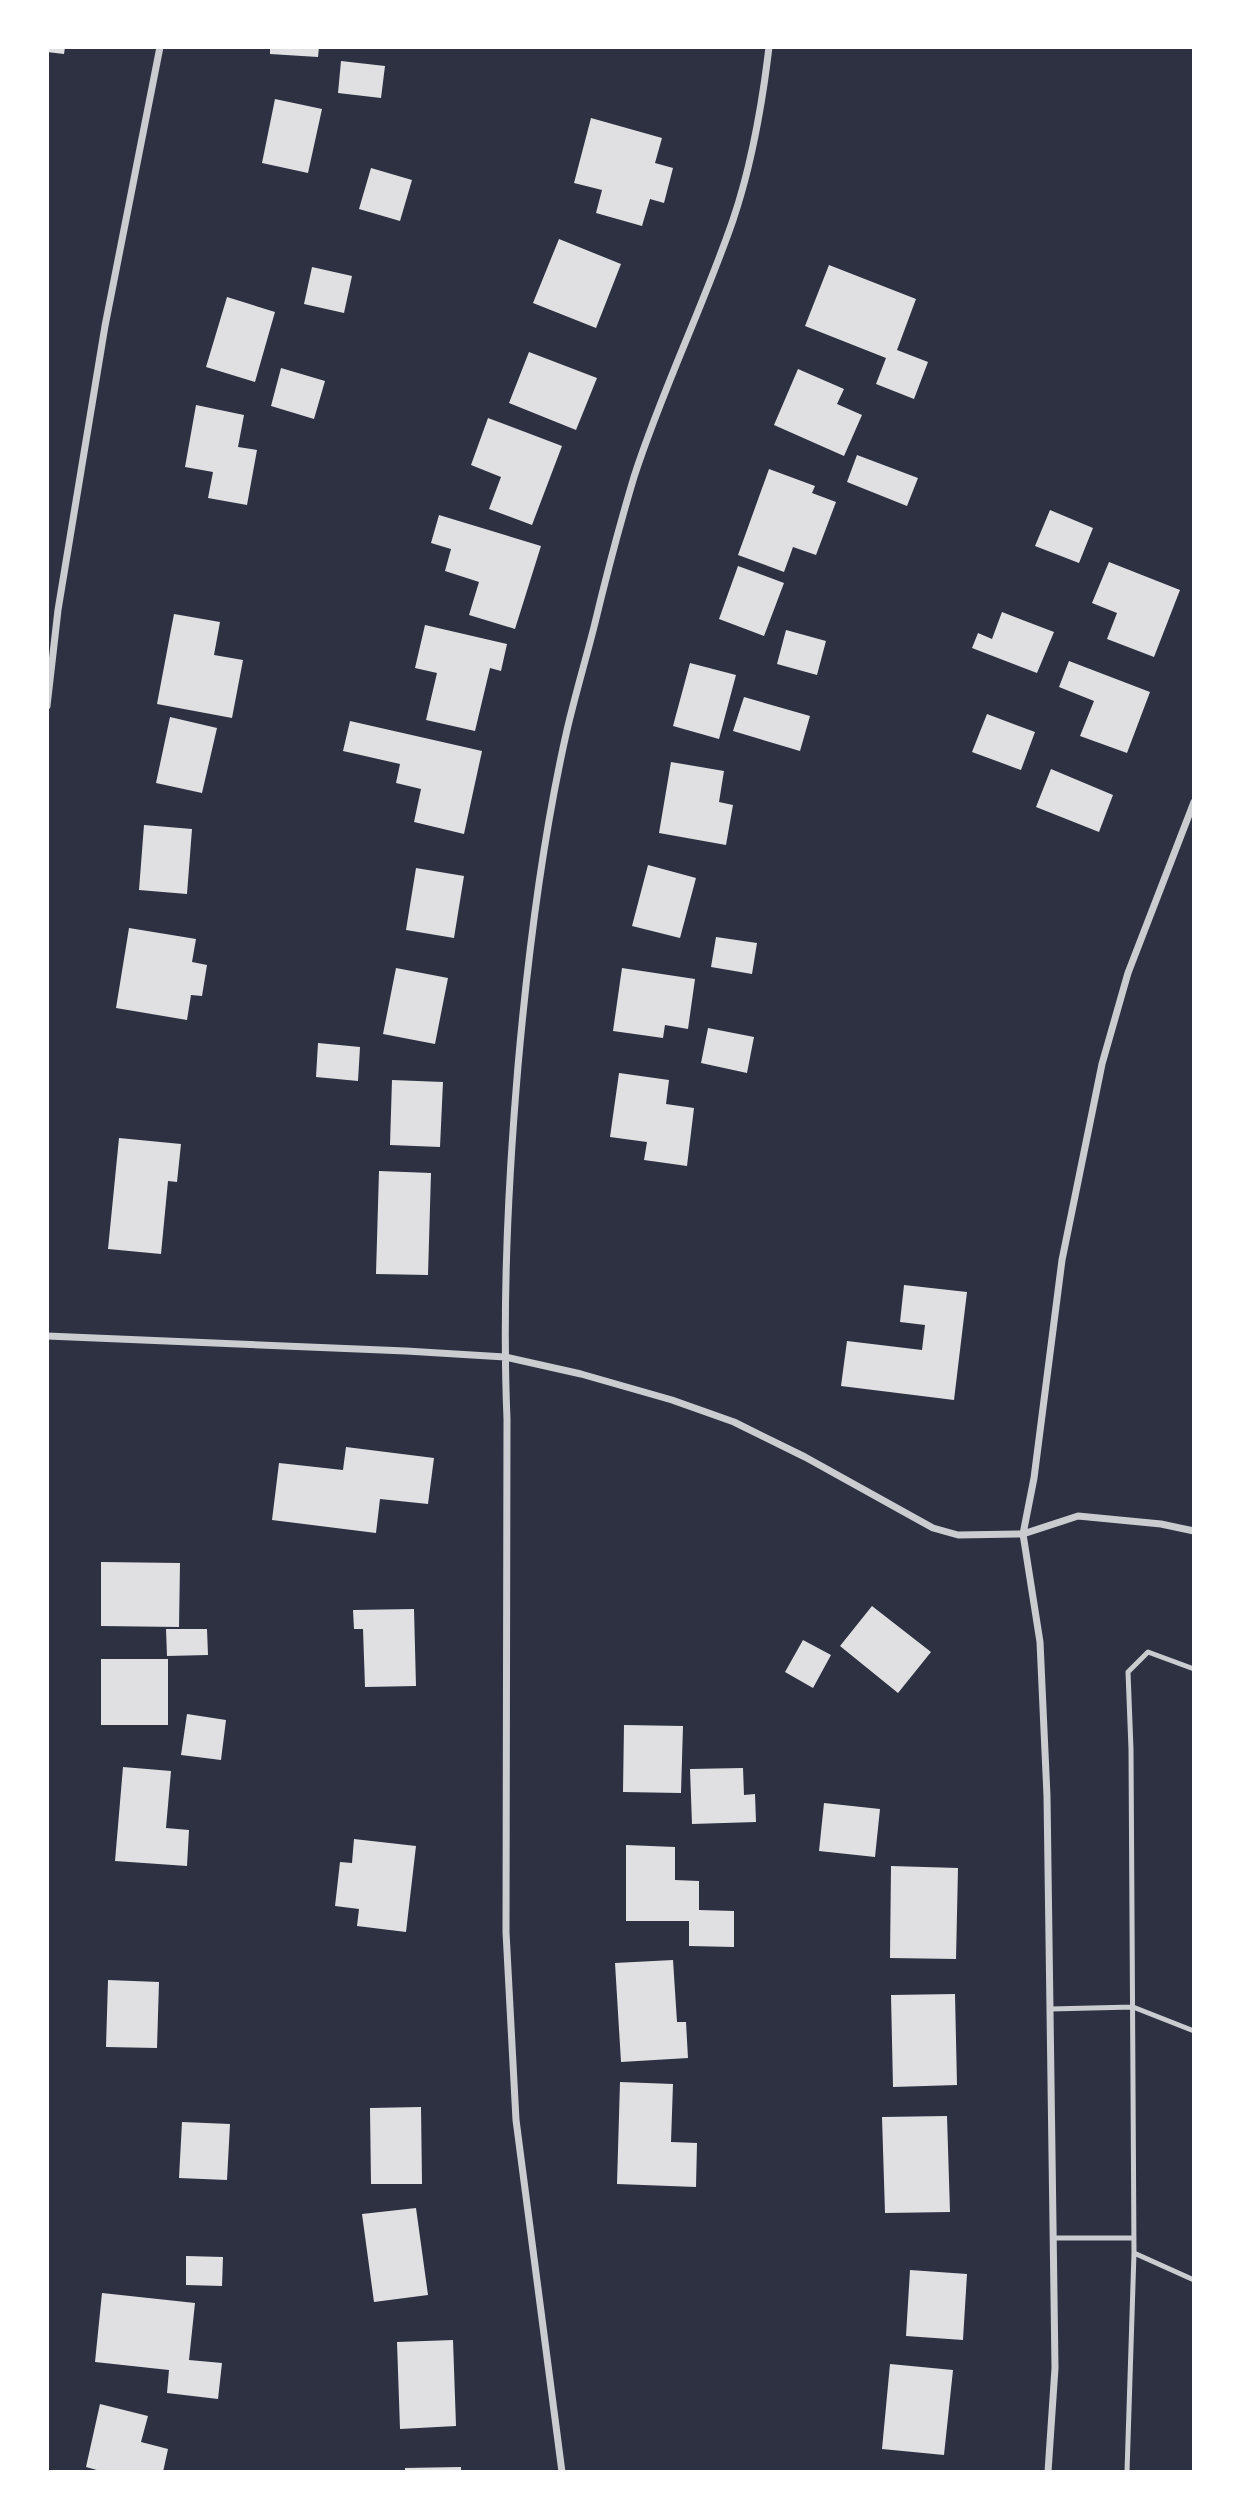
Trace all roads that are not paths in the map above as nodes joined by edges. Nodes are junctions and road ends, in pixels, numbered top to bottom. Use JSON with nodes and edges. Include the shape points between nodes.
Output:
{"nodes":[{"id":1,"x":160,"y":47,"type":"edge"},
{"id":2,"x":769,"y":47,"type":"edge"},
{"id":3,"x":47,"y":706,"type":"edge"},
{"id":4,"x":1194,"y":802,"type":"edge"},
{"id":5,"x":47,"y":1336,"type":"edge"},
{"id":6,"x":505,"y":1357,"type":"junction"},
{"id":7,"x":1194,"y":1531,"type":"edge"},
{"id":8,"x":1023,"y":1534,"type":"junction"},
{"id":9,"x":1194,"y":1669,"type":"edge"},
{"id":10,"x":1133,"y":2007,"type":"junction"},
{"id":11,"x":1050,"y":2009,"type":"junction"},
{"id":12,"x":1194,"y":2031,"type":"edge"},
{"id":13,"x":1053,"y":2238,"type":"junction"},
{"id":14,"x":1134,"y":2238,"type":"junction"},
{"id":15,"x":1134,"y":2253,"type":"junction"},
{"id":16,"x":1194,"y":2280,"type":"edge"},
{"id":17,"x":562,"y":2472,"type":"edge"},
{"id":18,"x":1048,"y":2472,"type":"edge"},
{"id":19,"x":1128,"y":2472,"type":"edge"}],
"edges":[{"from":1,"to":3,"type":"street","via":[[105,326],[58,610]]},
{"from":2,"to":6,"type":"street","via":[[743,187],[635,475],[567,732],[548,826],[526,975],[508,1182]]},
{"from":4,"to":8,"type":"street","via":[[1136,951],[1102,1064],[1062,1260]]},
{"from":5,"to":6,"type":"street"},
{"from":6,"to":8,"type":"street","via":[[581,1374],[734,1422],[933,1528],[958,1535]]},
{"from":6,"to":17,"type":"street","via":[[506,1932],[512,2053],[516,2120]]},
{"from":7,"to":8,"type":"street","via":[[1078,1516]]},
{"from":8,"to":11,"type":"street","via":[[1040,1642]]},
{"from":9,"to":10,"type":"lane","via":[[1148,1653],[1128,1672]]},
{"from":10,"to":11,"type":"lane"},
{"from":10,"to":12,"type":"lane"},
{"from":10,"to":14,"type":"lane"},
{"from":11,"to":13,"type":"street"},
{"from":13,"to":14,"type":"lane"},
{"from":13,"to":18,"type":"street","via":[[1055,2368]]},
{"from":14,"to":15,"type":"lane"},
{"from":15,"to":16,"type":"lane"},
{"from":15,"to":19,"type":"lane"}]}
